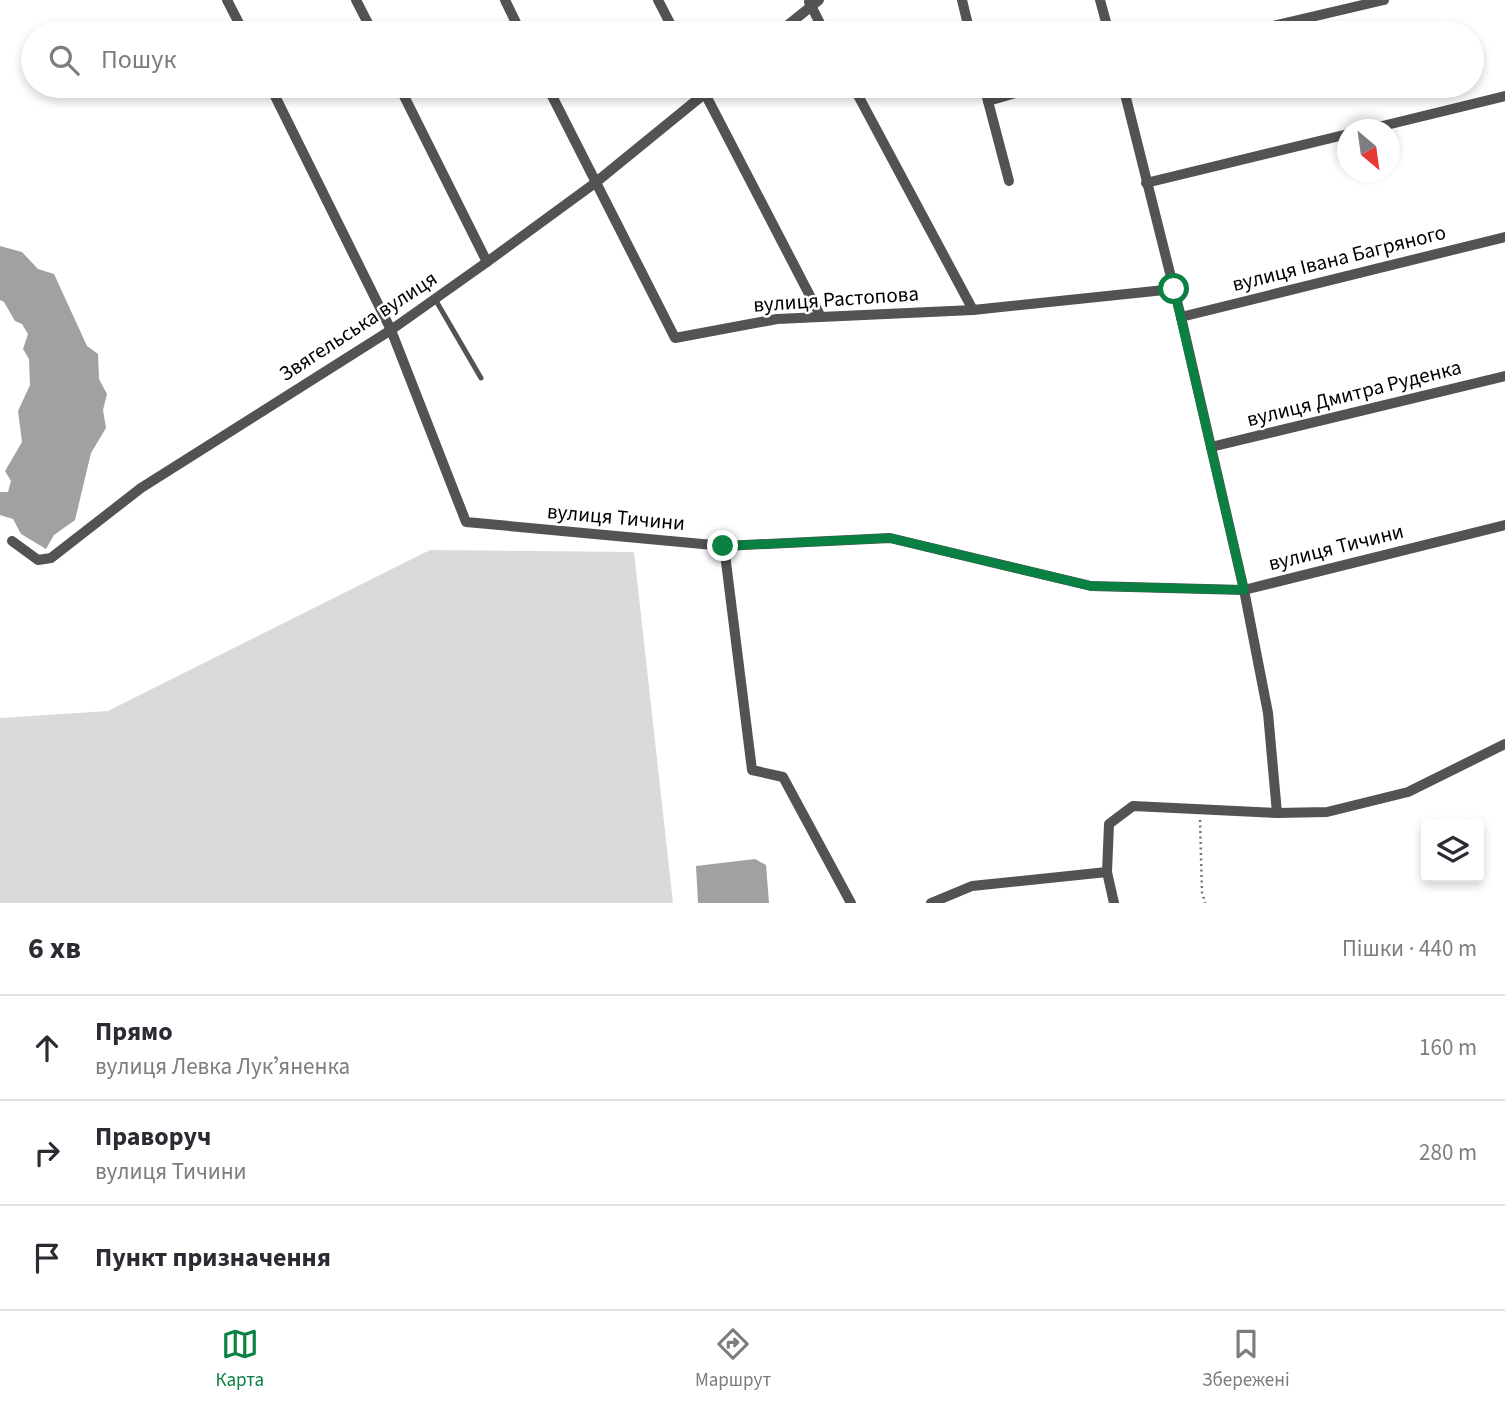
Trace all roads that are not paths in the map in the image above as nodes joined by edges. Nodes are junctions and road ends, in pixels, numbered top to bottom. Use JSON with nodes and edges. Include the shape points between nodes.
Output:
{"nodes":[{"id":1,"x":227,"y":0,"type":"edge"},
{"id":2,"x":356,"y":0,"type":"edge"},
{"id":3,"x":505,"y":0,"type":"edge"},
{"id":4,"x":658,"y":0,"type":"edge"},
{"id":5,"x":962,"y":0,"type":"edge"},
{"id":6,"x":1100,"y":0,"type":"edge"},
{"id":7,"x":1384,"y":0,"type":"edge"},
{"id":8,"x":812,"y":2,"type":"edge"},
{"id":9,"x":1341,"y":5,"type":"edge"},
{"id":10,"x":238,"y":21,"type":"edge"},
{"id":11,"x":367,"y":21,"type":"edge"},
{"id":12,"x":515,"y":21,"type":"edge"},
{"id":13,"x":669,"y":21,"type":"edge"},
{"id":14,"x":791,"y":21,"type":"edge"},
{"id":15,"x":820,"y":21,"type":"edge"},
{"id":16,"x":967,"y":21,"type":"edge"},
{"id":17,"x":1106,"y":21,"type":"edge"},
{"id":18,"x":1285,"y":21,"type":"edge"},
{"id":19,"x":1505,"y":96,"type":"edge"},
{"id":20,"x":276,"y":98,"type":"edge"},
{"id":21,"x":405,"y":98,"type":"edge"},
{"id":22,"x":553,"y":98,"type":"edge"},
{"id":23,"x":694,"y":98,"type":"edge"},
{"id":24,"x":707,"y":98,"type":"edge"},
{"id":25,"x":859,"y":98,"type":"edge"},
{"id":26,"x":987,"y":98,"type":"edge"},
{"id":27,"x":1001,"y":98,"type":"edge"},
{"id":28,"x":1126,"y":98,"type":"edge"},
{"id":29,"x":988,"y":102,"type":"junction"},
{"id":30,"x":1400,"y":122,"type":"edge"},
{"id":31,"x":1337,"y":137,"type":"edge"},
{"id":32,"x":1009,"y":181,"type":"dead end"},
{"id":33,"x":595,"y":183,"type":"junction"},
{"id":34,"x":1146,"y":183,"type":"junction"},
{"id":35,"x":1505,"y":237,"type":"edge"},
{"id":36,"x":487,"y":262,"type":"junction"},
{"id":37,"x":1174,"y":289,"type":"junction"},
{"id":38,"x":435,"y":299,"type":"junction"},
{"id":39,"x":973,"y":310,"type":"junction"},
{"id":40,"x":821,"y":317,"type":"junction"},
{"id":41,"x":1181,"y":317,"type":"junction"},
{"id":42,"x":391,"y":330,"type":"junction"},
{"id":43,"x":1505,"y":376,"type":"edge"},
{"id":44,"x":481,"y":379,"type":"dead end"},
{"id":45,"x":1211,"y":447,"type":"junction"},
{"id":46,"x":1505,"y":525,"type":"edge"},
{"id":47,"x":12,"y":541,"type":"dead end"},
{"id":48,"x":723,"y":546,"type":"junction"},
{"id":49,"x":1244,"y":590,"type":"junction"},
{"id":50,"x":1505,"y":744,"type":"edge"},
{"id":51,"x":1277,"y":813,"type":"junction"},
{"id":52,"x":1107,"y":872,"type":"junction"},
{"id":53,"x":851,"y":903,"type":"edge"},
{"id":54,"x":931,"y":903,"type":"edge"},
{"id":55,"x":1114,"y":903,"type":"edge"}],
"edges":[{"from":1,"to":10,"type":"street"},
{"from":2,"to":11,"type":"street"},
{"from":3,"to":12,"type":"street"},
{"from":4,"to":13,"type":"street"},
{"from":5,"to":16,"type":"street"},
{"from":6,"to":17,"type":"street"},
{"from":7,"to":9,"type":"street"},
{"from":8,"to":14,"type":"street"},
{"from":8,"to":15,"type":"street"},
{"from":9,"to":18,"type":"street"},
{"from":19,"to":30,"type":"street"},
{"from":20,"to":42,"type":"street"},
{"from":21,"to":36,"type":"street"},
{"from":22,"to":33,"type":"street"},
{"from":23,"to":33,"type":"street","name":"Звягельська вулиця"},
{"from":24,"to":40,"type":"street"},
{"from":25,"to":39,"type":"street"},
{"from":26,"to":29,"type":"street"},
{"from":27,"to":29,"type":"street"},
{"from":28,"to":34,"type":"street"},
{"from":29,"to":32,"type":"street"},
{"from":31,"to":34,"type":"street"},
{"from":33,"to":36,"type":"street","name":"Звягельська вулиця"},
{"from":33,"to":40,"type":"street","name":"вулиця Растопова","via":[[676,338],[777,319]]},
{"from":34,"to":37,"type":"street"},
{"from":35,"to":41,"type":"street","name":"вулиця Івана Багряного"},
{"from":36,"to":38,"type":"street","name":"Звягельська вулиця"},
{"from":37,"to":39,"type":"street","name":"вулиця Растопова"},
{"from":37,"to":41,"type":"street"},
{"from":38,"to":42,"type":"street","name":"Звягельська вулиця"},
{"from":38,"to":44,"type":"lane"},
{"from":39,"to":40,"type":"street","name":"вулиця Растопова"},
{"from":41,"to":45,"type":"street"},
{"from":42,"to":47,"type":"street","name":"Звягельська вулиця","via":[[141,488],[51,558],[38,560]]},
{"from":42,"to":48,"type":"street","name":"вулиця Тичини","via":[[467,522]]},
{"from":43,"to":45,"type":"street","name":"вулиця Дмитра Руденка"},
{"from":45,"to":49,"type":"street"},
{"from":46,"to":49,"type":"street","name":"вулиця Тичини"},
{"from":48,"to":49,"type":"street","name":"вулиця Тичини","via":[[890,538],[1091,586]]},
{"from":48,"to":53,"type":"street","via":[[751,770],[783,776]]},
{"from":49,"to":51,"type":"street","via":[[1268,713]]},
{"from":50,"to":51,"type":"street","via":[[1408,792],[1327,812]]},
{"from":51,"to":52,"type":"street","via":[[1133,806],[1110,824]]},
{"from":52,"to":54,"type":"street","via":[[972,886]]},
{"from":52,"to":55,"type":"street"}]}
